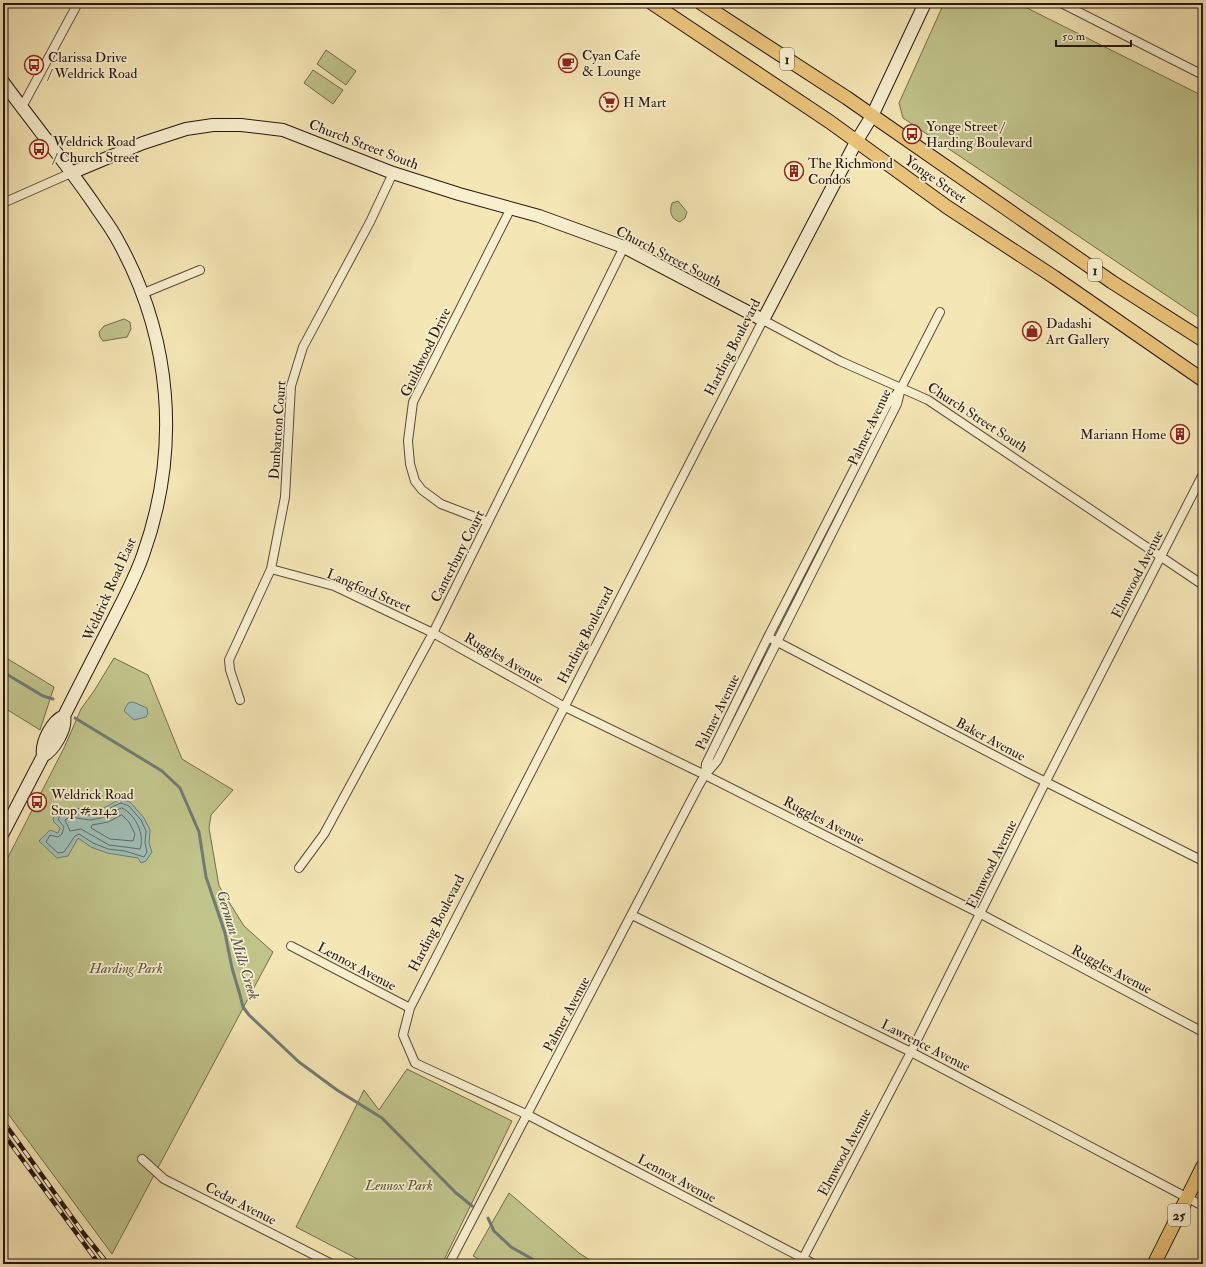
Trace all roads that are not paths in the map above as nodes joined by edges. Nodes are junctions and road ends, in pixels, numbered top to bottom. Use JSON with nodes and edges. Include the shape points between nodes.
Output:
{"nodes":[{"id":1,"x":78,"y":3,"type":"edge"},
{"id":2,"x":652,"y":3,"type":"edge"},
{"id":3,"x":701,"y":3,"type":"edge"},
{"id":4,"x":925,"y":3,"type":"edge"},
{"id":5,"x":1061,"y":3,"type":"edge"},
{"id":6,"x":1203,"y":75,"type":"edge"},
{"id":7,"x":3,"y":82,"type":"edge"},
{"id":8,"x":22,"y":107,"type":"junction"},
{"id":9,"x":872,"y":116,"type":"junction"},
{"id":10,"x":856,"y":142,"type":"junction"},
{"id":11,"x":72,"y":173,"type":"junction"},
{"id":12,"x":393,"y":173,"type":"junction"},
{"id":13,"x":3,"y":203,"type":"edge"},
{"id":14,"x":511,"y":208,"type":"junction"},
{"id":15,"x":624,"y":248,"type":"junction"},
{"id":16,"x":200,"y":270,"type":"dead end"},
{"id":17,"x":144,"y":293,"type":"junction"},
{"id":18,"x":940,"y":312,"type":"dead end"},
{"id":19,"x":762,"y":320,"type":"junction"},
{"id":20,"x":1203,"y":340,"type":"edge"},
{"id":21,"x":1203,"y":380,"type":"edge"},
{"id":22,"x":901,"y":388,"type":"junction"},
{"id":23,"x":1203,"y":474,"type":"edge"},
{"id":24,"x":488,"y":522,"type":"junction"},
{"id":25,"x":1161,"y":556,"type":"junction"},
{"id":26,"x":271,"y":569,"type":"junction"},
{"id":27,"x":1203,"y":585,"type":"edge"},
{"id":28,"x":433,"y":632,"type":"junction"},
{"id":29,"x":768,"y":637,"type":"junction"},
{"id":30,"x":777,"y":642,"type":"junction"},
{"id":31,"x":240,"y":700,"type":"dead end"},
{"id":32,"x":565,"y":707,"type":"junction"},
{"id":33,"x":705,"y":775,"type":"junction"},
{"id":34,"x":1046,"y":781,"type":"junction"},
{"id":35,"x":3,"y":833,"type":"edge"},
{"id":36,"x":1203,"y":861,"type":"edge"},
{"id":37,"x":299,"y":868,"type":"dead end"},
{"id":38,"x":981,"y":914,"type":"junction"},
{"id":39,"x":632,"y":916,"type":"junction"},
{"id":40,"x":292,"y":946,"type":"dead end"},
{"id":41,"x":410,"y":1008,"type":"junction"},
{"id":42,"x":1203,"y":1032,"type":"edge"},
{"id":43,"x":912,"y":1052,"type":"junction"},
{"id":44,"x":528,"y":1115,"type":"junction"},
{"id":45,"x":142,"y":1159,"type":"dead end"},
{"id":46,"x":1203,"y":1166,"type":"edge"},
{"id":47,"x":1187,"y":1198,"type":"junction"},
{"id":48,"x":1203,"y":1206,"type":"edge"},
{"id":49,"x":801,"y":1261,"type":"edge"},
{"id":50,"x":332,"y":1264,"type":"edge"},
{"id":51,"x":449,"y":1264,"type":"edge"},
{"id":52,"x":814,"y":1264,"type":"edge"},
{"id":53,"x":1154,"y":1264,"type":"edge"}],
"edges":[{"from":1,"to":8,"type":"street"},
{"from":2,"to":10,"type":"main road","name":"Yonge Street","number":"1"},
{"from":3,"to":9,"type":"main road","name":"Yonge Street","number":"1"},
{"from":4,"to":9,"type":"street","name":"Harding Boulevard"},
{"from":5,"to":6,"type":"street"},
{"from":7,"to":8,"type":"street","name":"Weldrick Road East"},
{"from":8,"to":11,"type":"street","name":"Weldrick Road East"},
{"from":9,"to":10,"type":"street","name":"Harding Boulevard"},
{"from":9,"to":20,"type":"main road","name":"Yonge Street","number":"1","via":[[1112,282]]},
{"from":10,"to":19,"type":"street","name":"Harding Boulevard"},
{"from":10,"to":21,"type":"main road","name":"Yonge Street","number":"1","via":[[947,207]]},
{"from":11,"to":12,"type":"street","name":"Church Street South","via":[[164,136],[186,129],[213,125],[241,125],[282,130]]},
{"from":11,"to":13,"type":"street","name":"Church Street South"},
{"from":11,"to":17,"type":"street","name":"Weldrick Road East","via":[[117,238]]},
{"from":12,"to":14,"type":"street","name":"Church Street South"},
{"from":12,"to":26,"type":"street","name":"Dunbarton Court","via":[[370,222],[303,347],[295,368],[291,386],[285,497]]},
{"from":14,"to":15,"type":"street","name":"Church Street South"},
{"from":14,"to":24,"type":"street","name":"Guildwood Drive","via":[[413,402],[408,441],[410,464],[415,480],[422,490],[441,504]]},
{"from":15,"to":19,"type":"street","name":"Church Street South"},
{"from":15,"to":24,"type":"street","name":"Canterbury Court"},
{"from":16,"to":17,"type":"street"},
{"from":17,"to":35,"type":"street","name":"Weldrick Road East","via":[[158,348],[167,423],[158,500],[145,548],[133,577],[64,716],[56,719],[42,748],[43,756]]},
{"from":18,"to":22,"type":"street"},
{"from":19,"to":22,"type":"street","name":"Church Street South","via":[[840,361]]},
{"from":19,"to":32,"type":"street","name":"Harding Boulevard"},
{"from":22,"to":25,"type":"street","name":"Church Street South","via":[[928,400]]},
{"from":22,"to":29,"type":"street","name":"Palmer Avenue","via":[[887,406]]},
{"from":22,"to":30,"type":"street","name":"Palmer Avenue","via":[[897,404]]},
{"from":23,"to":25,"type":"street","name":"Elmwood Avenue"},
{"from":24,"to":28,"type":"street","name":"Canterbury Court"},
{"from":25,"to":27,"type":"street","name":"Church Street South"},
{"from":25,"to":34,"type":"street","name":"Elmwood Avenue"},
{"from":26,"to":28,"type":"street","name":"Langford Street","via":[[334,586]]},
{"from":26,"to":31,"type":"street","name":"Dunbarton Court","via":[[228,660]]},
{"from":28,"to":32,"type":"street","name":"Ruggles Avenue"},
{"from":28,"to":37,"type":"street","name":"Canterbury Court","via":[[324,834]]},
{"from":29,"to":30,"type":"street","name":"Baker Avenue"},
{"from":29,"to":33,"type":"street","name":"Palmer Avenue","via":[[706,764]]},
{"from":30,"to":33,"type":"street","name":"Palmer Avenue","via":[[717,761]]},
{"from":30,"to":34,"type":"street","name":"Baker Avenue"},
{"from":32,"to":33,"type":"street","name":"Ruggles Avenue"},
{"from":32,"to":41,"type":"street","name":"Harding Boulevard"},
{"from":33,"to":38,"type":"street","name":"Ruggles Avenue"},
{"from":33,"to":39,"type":"street","name":"Palmer Avenue"},
{"from":34,"to":36,"type":"street","name":"Baker Avenue"},
{"from":34,"to":38,"type":"street","name":"Elmwood Avenue"},
{"from":38,"to":42,"type":"street","name":"Ruggles Avenue"},
{"from":38,"to":43,"type":"street","name":"Elmwood Avenue"},
{"from":39,"to":43,"type":"street","name":"Lawrence Avenue"},
{"from":39,"to":44,"type":"street","name":"Palmer Avenue"},
{"from":40,"to":41,"type":"street","name":"Lennox Avenue"},
{"from":41,"to":44,"type":"street","name":"Harding Boulevard","via":[[403,1035],[415,1063]]},
{"from":43,"to":47,"type":"street","name":"Lawrence Avenue"},
{"from":43,"to":49,"type":"street","name":"Elmwood Avenue"},
{"from":44,"to":49,"type":"street","name":"Lennox Avenue"},
{"from":44,"to":51,"type":"street","name":"Palmer Avenue"},
{"from":45,"to":50,"type":"street","name":"Cedar Avenue","via":[[164,1179]]},
{"from":46,"to":47,"type":"main road","number":"25"},
{"from":47,"to":48,"type":"street","name":"Lawrence Avenue"},
{"from":47,"to":53,"type":"main road","number":"25"},
{"from":49,"to":52,"type":"street","name":"Lennox Avenue"}]}
